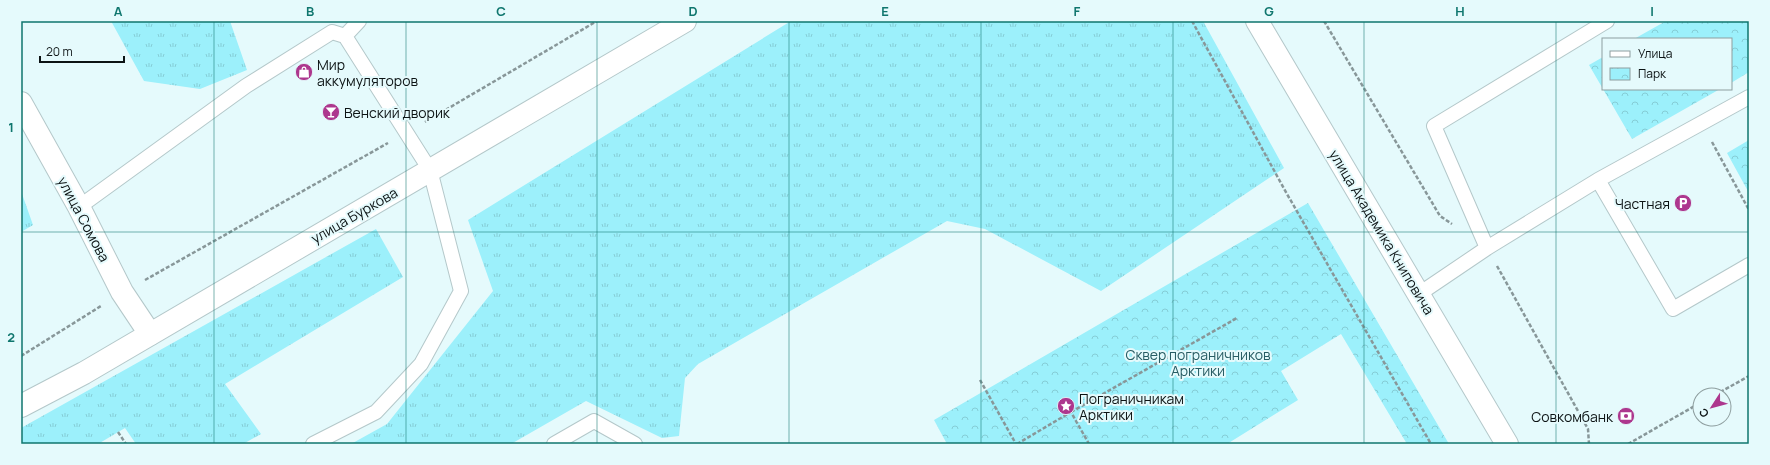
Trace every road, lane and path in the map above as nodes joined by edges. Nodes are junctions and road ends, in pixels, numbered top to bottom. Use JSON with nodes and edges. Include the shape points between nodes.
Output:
{"nodes":[{"id":1,"x":359,"y":21,"type":"edge"},
{"id":2,"x":597,"y":21,"type":"edge"},
{"id":3,"x":685,"y":21,"type":"edge"},
{"id":4,"x":1192,"y":21,"type":"edge"},
{"id":5,"x":1257,"y":21,"type":"edge"},
{"id":6,"x":1324,"y":21,"type":"edge"},
{"id":7,"x":1607,"y":21,"type":"edge"},
{"id":8,"x":345,"y":36,"type":"junction"},
{"id":9,"x":1749,"y":97,"type":"edge"},
{"id":10,"x":21,"y":103,"type":"edge"},
{"id":11,"x":1702,"y":123,"type":"junction"},
{"id":12,"x":406,"y":133,"type":"junction"},
{"id":13,"x":430,"y":170,"type":"junction"},
{"id":14,"x":1598,"y":180,"type":"junction"},
{"id":15,"x":79,"y":207,"type":"junction"},
{"id":16,"x":1749,"y":210,"type":"edge"},
{"id":17,"x":1487,"y":248,"type":"junction"},
{"id":18,"x":1749,"y":265,"type":"edge"},
{"id":19,"x":122,"y":292,"type":"junction"},
{"id":20,"x":1419,"y":294,"type":"junction"},
{"id":21,"x":1237,"y":318,"type":"dead end"},
{"id":22,"x":150,"y":334,"type":"junction"},
{"id":23,"x":21,"y":356,"type":"edge"},
{"id":24,"x":1749,"y":376,"type":"edge"},
{"id":25,"x":980,"y":380,"type":"dead end"},
{"id":26,"x":1729,"y":387,"type":"edge"},
{"id":27,"x":21,"y":406,"type":"edge"},
{"id":28,"x":1692,"y":408,"type":"edge"},
{"id":29,"x":1071,"y":412,"type":"junction"},
{"id":30,"x":118,"y":432,"type":"dead end"},
{"id":31,"x":126,"y":444,"type":"edge"},
{"id":32,"x":313,"y":444,"type":"edge"},
{"id":33,"x":554,"y":444,"type":"edge"},
{"id":34,"x":635,"y":444,"type":"edge"},
{"id":35,"x":1017,"y":444,"type":"edge"},
{"id":36,"x":1089,"y":444,"type":"edge"},
{"id":37,"x":1431,"y":444,"type":"edge"},
{"id":38,"x":1507,"y":444,"type":"edge"},
{"id":39,"x":1589,"y":444,"type":"edge"},
{"id":40,"x":1628,"y":444,"type":"edge"}],
"edges":[{"from":1,"to":8,"type":"lane"},
{"from":2,"to":12,"type":"path"},
{"from":3,"to":13,"type":"street","name":"улица Буркова"},
{"from":4,"to":37,"type":"path"},
{"from":5,"to":20,"type":"street","name":"улица Академика Книповича"},
{"from":6,"to":17,"type":"path","via":[[1440,216]]},
{"from":7,"to":17,"type":"lane","via":[[1434,126]]},
{"from":8,"to":12,"type":"lane"},
{"from":8,"to":15,"type":"lane","via":[[332,32],[246,86]]},
{"from":9,"to":11,"type":"lane"},
{"from":10,"to":15,"type":"street","name":"улица Сомова"},
{"from":11,"to":14,"type":"lane"},
{"from":11,"to":16,"type":"path"},
{"from":12,"to":13,"type":"lane"},
{"from":12,"to":19,"type":"path"},
{"from":13,"to":22,"type":"street","name":"улица Буркова"},
{"from":13,"to":32,"type":"lane","via":[[461,291],[421,364],[376,412]]},
{"from":14,"to":17,"type":"lane"},
{"from":14,"to":18,"type":"lane","via":[[1672,309]]},
{"from":15,"to":19,"type":"street","name":"улица Сомова"},
{"from":17,"to":20,"type":"lane"},
{"from":17,"to":39,"type":"path","via":[[1588,429]]},
{"from":19,"to":22,"type":"street","name":"улица Сомова"},
{"from":19,"to":23,"type":"path"},
{"from":20,"to":38,"type":"street","name":"улица Академика Книповича"},
{"from":21,"to":29,"type":"path"},
{"from":22,"to":27,"type":"street","name":"улица Буркова"},
{"from":24,"to":26,"type":"path"},
{"from":25,"to":35,"type":"path"},
{"from":28,"to":40,"type":"path"},
{"from":29,"to":35,"type":"path"},
{"from":29,"to":36,"type":"path"},
{"from":30,"to":31,"type":"path"},
{"from":33,"to":34,"type":"lane","via":[[594,421]]}]}
